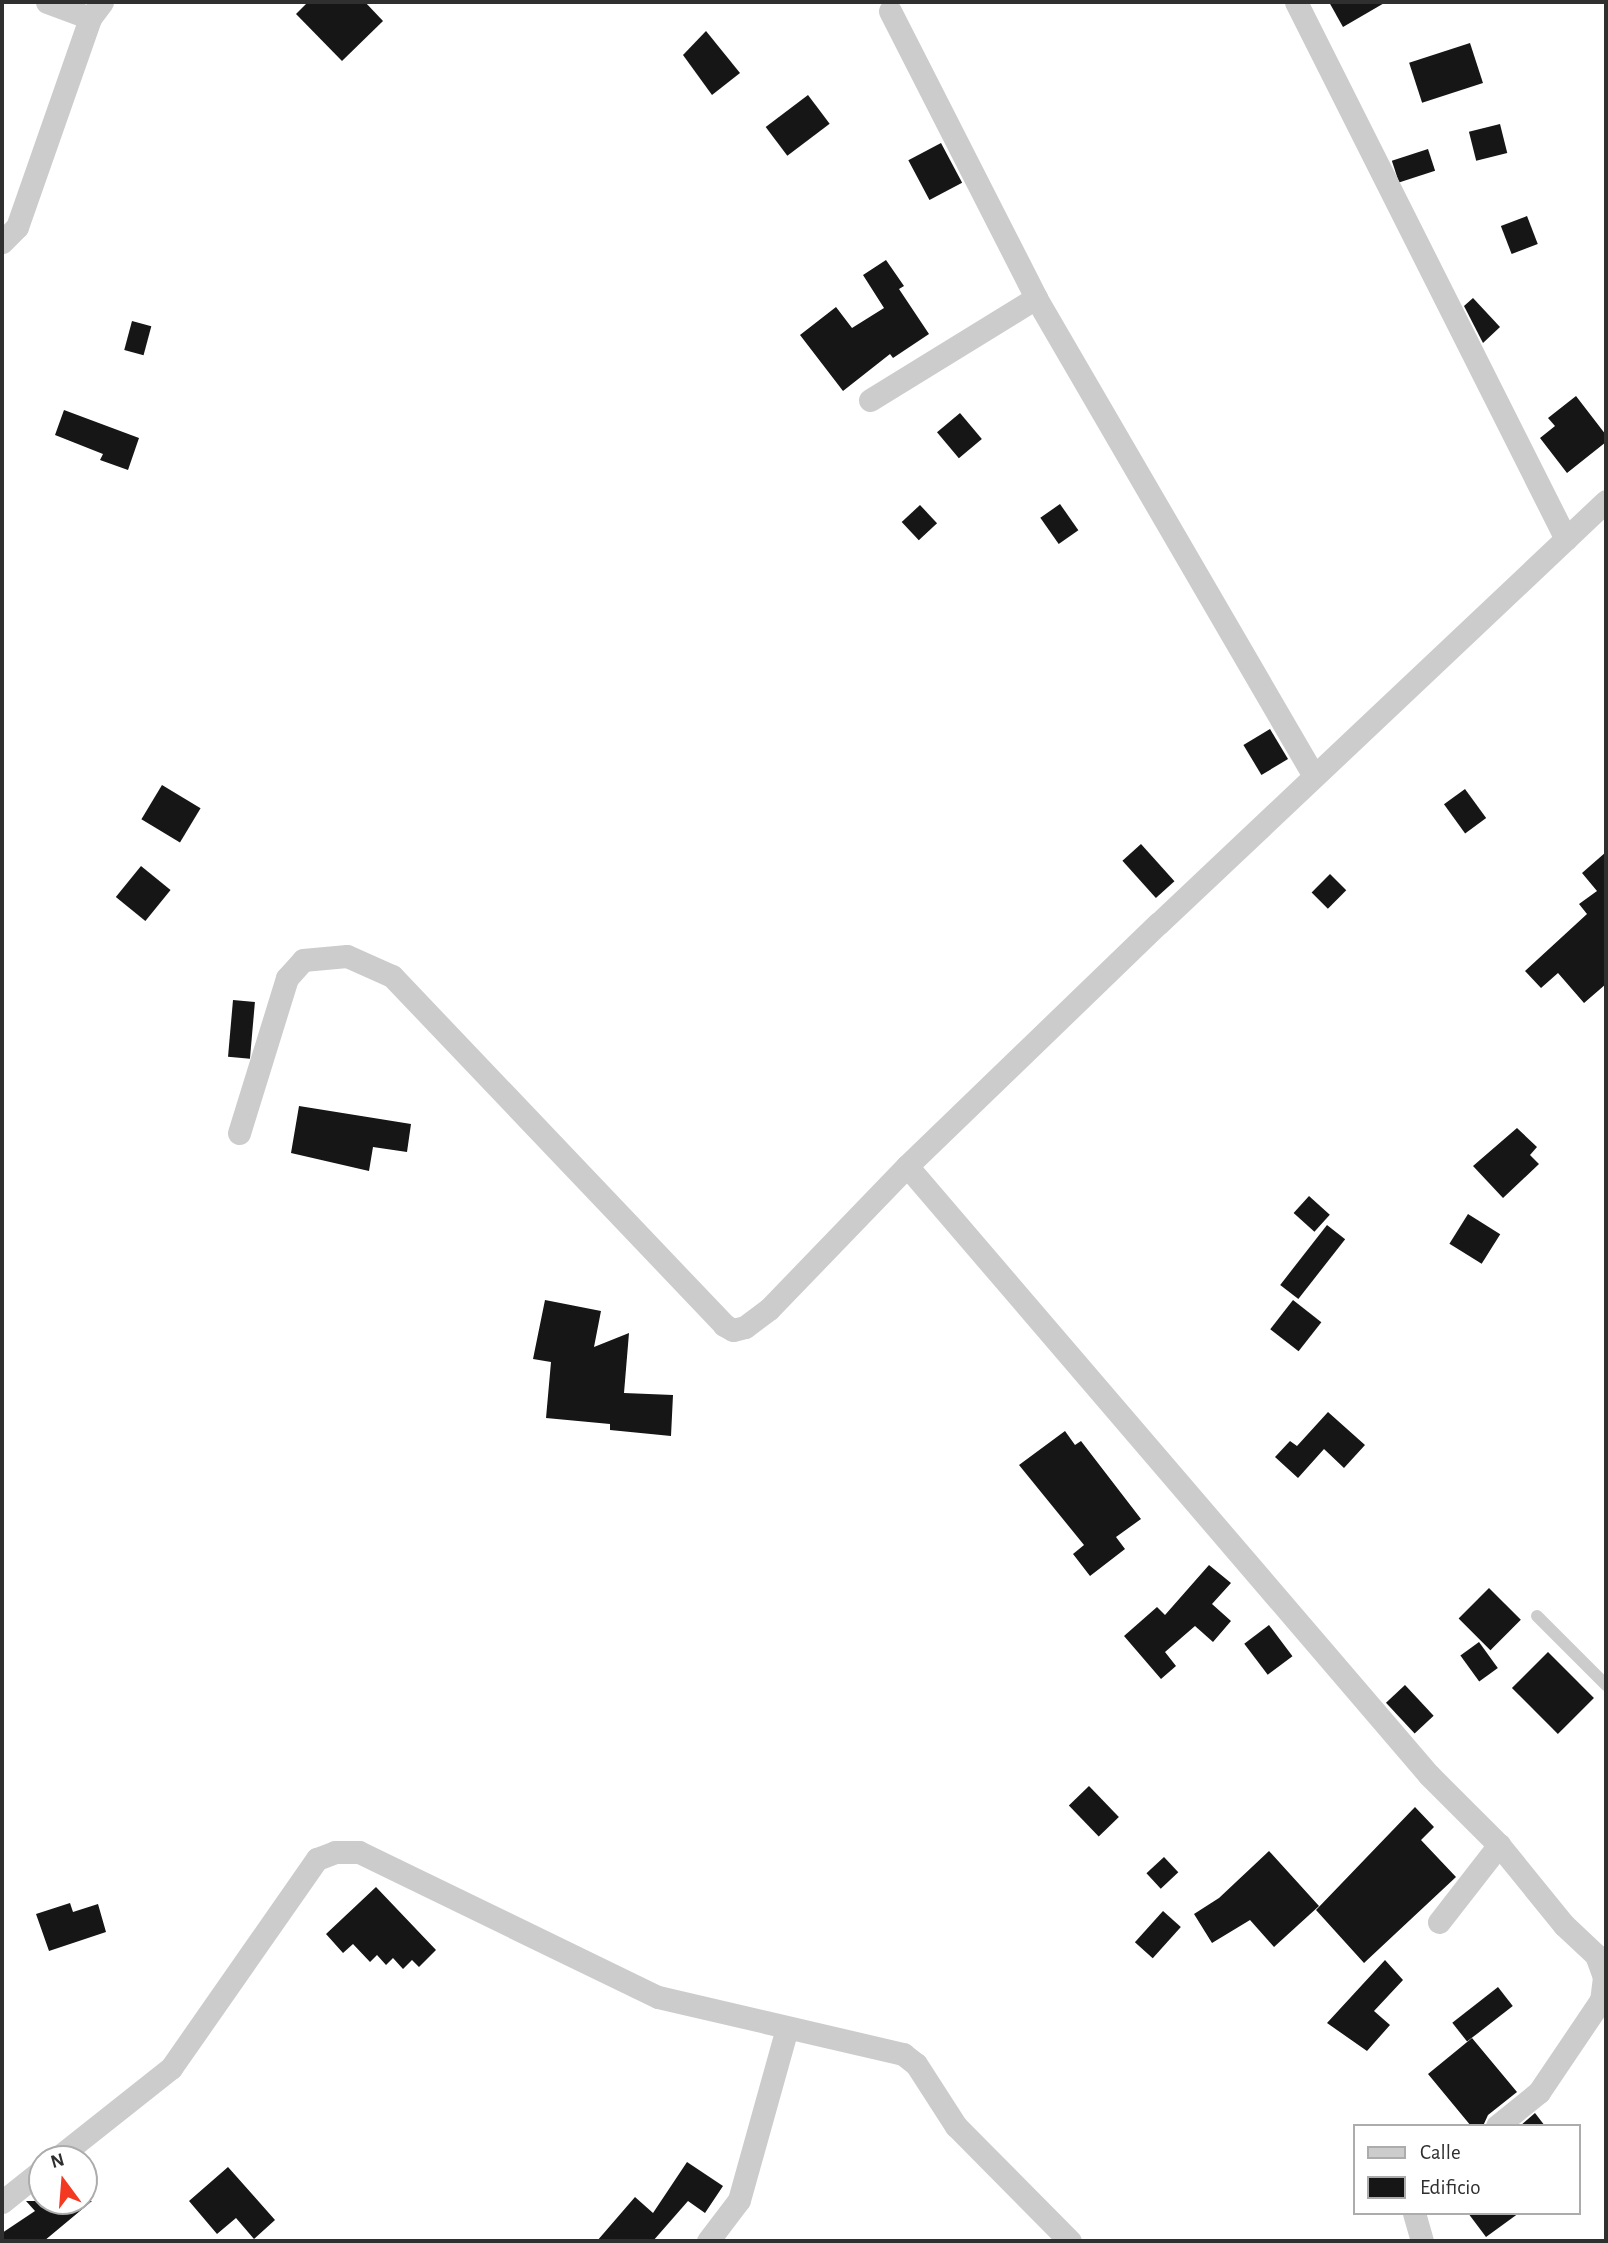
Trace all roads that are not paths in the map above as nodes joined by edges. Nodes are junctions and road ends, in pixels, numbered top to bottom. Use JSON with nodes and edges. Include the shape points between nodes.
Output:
{"nodes":[{"id":1,"x":47,"y":2,"type":"edge"},
{"id":2,"x":1296,"y":2,"type":"edge"},
{"id":3,"x":891,"y":5,"type":"edge"},
{"id":4,"x":96,"y":10,"type":"edge"},
{"id":5,"x":2,"y":242,"type":"edge"},
{"id":6,"x":1036,"y":298,"type":"junction"},
{"id":7,"x":870,"y":400,"type":"dead end"},
{"id":8,"x":1606,"y":502,"type":"edge"},
{"id":9,"x":1566,"y":540,"type":"junction"},
{"id":10,"x":1314,"y":776,"type":"junction"},
{"id":11,"x":239,"y":1133,"type":"dead end"},
{"id":12,"x":907,"y":1166,"type":"junction"},
{"id":13,"x":1537,"y":1616,"type":"dead end"},
{"id":14,"x":1606,"y":1685,"type":"edge"},
{"id":15,"x":1499,"y":1845,"type":"junction"},
{"id":16,"x":1439,"y":1922,"type":"dead end"},
{"id":17,"x":787,"y":2028,"type":"junction"},
{"id":18,"x":1499,"y":2124,"type":"edge"},
{"id":19,"x":74,"y":2145,"type":"edge"},
{"id":20,"x":28,"y":2181,"type":"edge"},
{"id":21,"x":2,"y":2202,"type":"edge"},
{"id":22,"x":1415,"y":2215,"type":"edge"},
{"id":23,"x":708,"y":2241,"type":"edge"},
{"id":24,"x":1070,"y":2241,"type":"edge"},
{"id":25,"x":1422,"y":2241,"type":"edge"}],
"edges":[{"from":1,"to":4,"type":"street"},
{"from":2,"to":9,"type":"street"},
{"from":3,"to":6,"type":"street"},
{"from":4,"to":5,"type":"street","via":[[17,227]]},
{"from":6,"to":7,"type":"street"},
{"from":6,"to":10,"type":"street"},
{"from":8,"to":9,"type":"street"},
{"from":9,"to":10,"type":"street"},
{"from":10,"to":12,"type":"street"},
{"from":11,"to":12,"type":"street","via":[[287,978],[303,960],[346,956],[393,976],[733,1330],[769,1309]]},
{"from":12,"to":15,"type":"street","via":[[1429,1775]]},
{"from":13,"to":14,"type":"lane"},
{"from":15,"to":16,"type":"street"},
{"from":15,"to":18,"type":"street","via":[[1564,1925],[1585,1940],[1604,1977],[1601,2000],[1569,2053],[1539,2092]]},
{"from":17,"to":19,"type":"street","via":[[658,1997],[359,1852],[335,1852],[317,1858],[171,2068]]},
{"from":17,"to":23,"type":"street","via":[[739,2200]]},
{"from":17,"to":24,"type":"street","via":[[888,2049],[916,2064],[956,2126]]},
{"from":20,"to":21,"type":"street"},
{"from":22,"to":25,"type":"street"}]}
